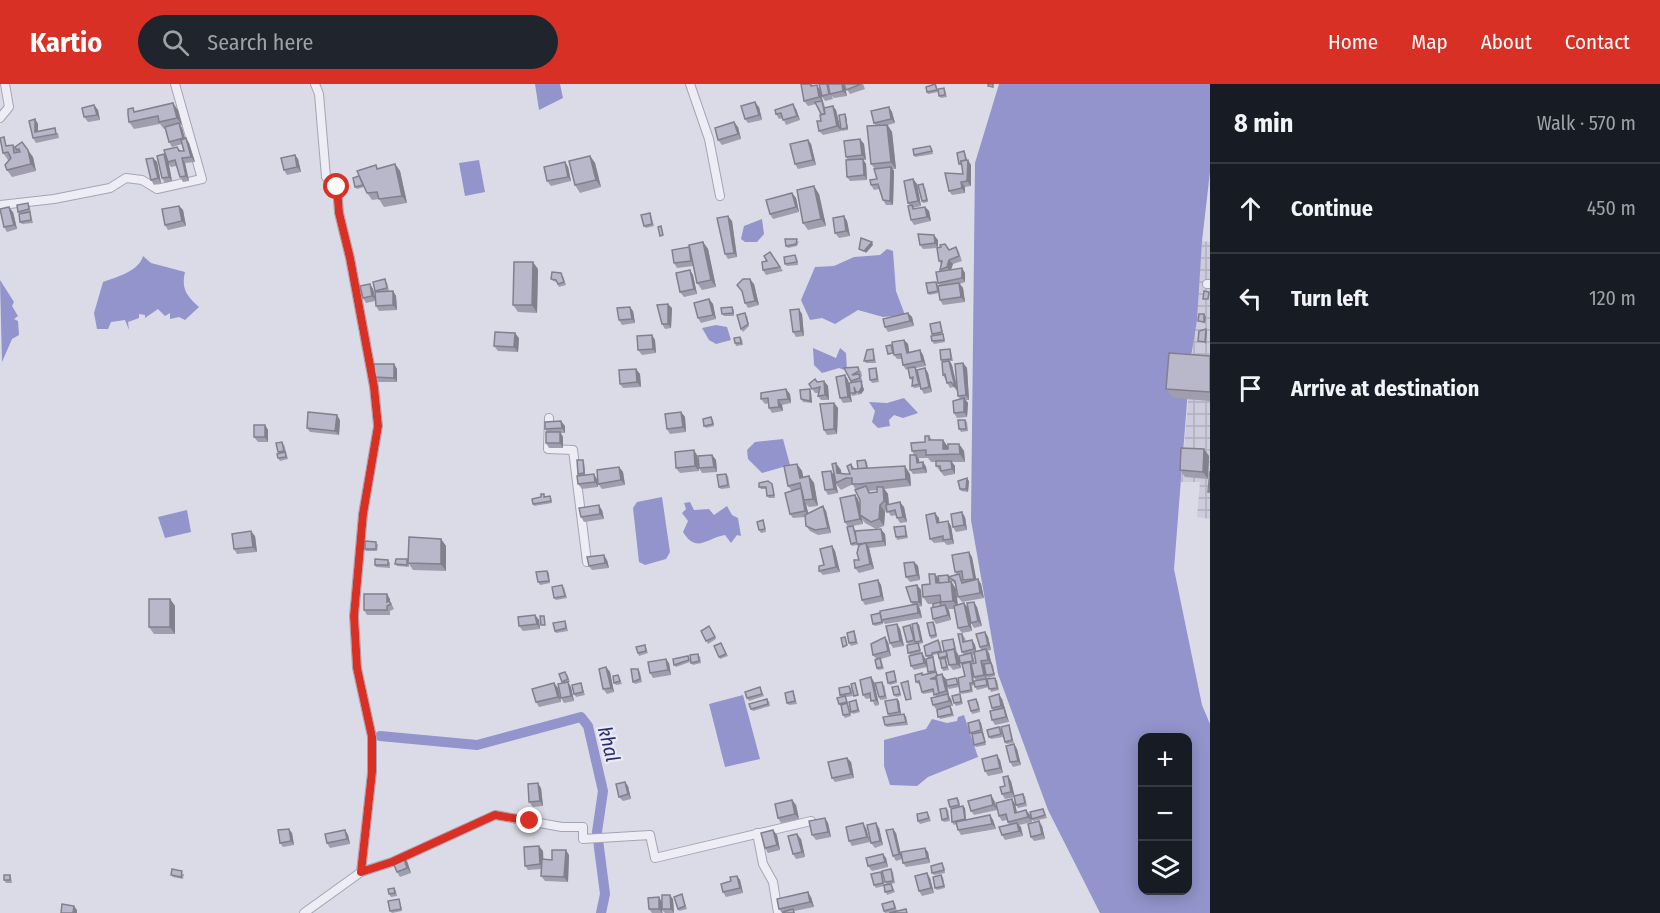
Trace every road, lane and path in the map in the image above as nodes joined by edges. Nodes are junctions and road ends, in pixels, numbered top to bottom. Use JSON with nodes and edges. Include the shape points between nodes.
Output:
{"nodes":[{"id":1,"x":5,"y":84,"type":"edge"},
{"id":2,"x":175,"y":84,"type":"edge"},
{"id":3,"x":315,"y":84,"type":"edge"},
{"id":4,"x":690,"y":84,"type":"edge"},
{"id":5,"x":0,"y":118,"type":"edge"},
{"id":6,"x":720,"y":196,"type":"dead end"},
{"id":7,"x":0,"y":205,"type":"edge"},
{"id":8,"x":549,"y":418,"type":"dead end"},
{"id":9,"x":587,"y":562,"type":"edge"},
{"id":10,"x":811,"y":821,"type":"edge"},
{"id":11,"x":757,"y":833,"type":"junction"},
{"id":12,"x":361,"y":872,"type":"junction"},
{"id":13,"x":304,"y":913,"type":"edge"},
{"id":14,"x":778,"y":913,"type":"edge"}],
"edges":[{"from":1,"to":5,"type":"street","via":[[9,107]]},
{"from":2,"to":7,"type":"street","via":[[202,179],[157,189],[142,180],[126,178],[110,188]]},
{"from":3,"to":12,"type":"street","via":[[326,177],[337,187],[378,426],[363,514],[354,616],[357,668],[372,737]]},
{"from":4,"to":6,"type":"street","via":[[709,139]]},
{"from":8,"to":9,"type":"street","via":[[548,448],[573,450]]},
{"from":10,"to":11,"type":"street"},
{"from":11,"to":12,"type":"street","via":[[655,858],[650,835],[583,839],[583,827],[495,815]]},
{"from":11,"to":14,"type":"street","via":[[763,864],[773,882]]},
{"from":12,"to":13,"type":"street"}]}
